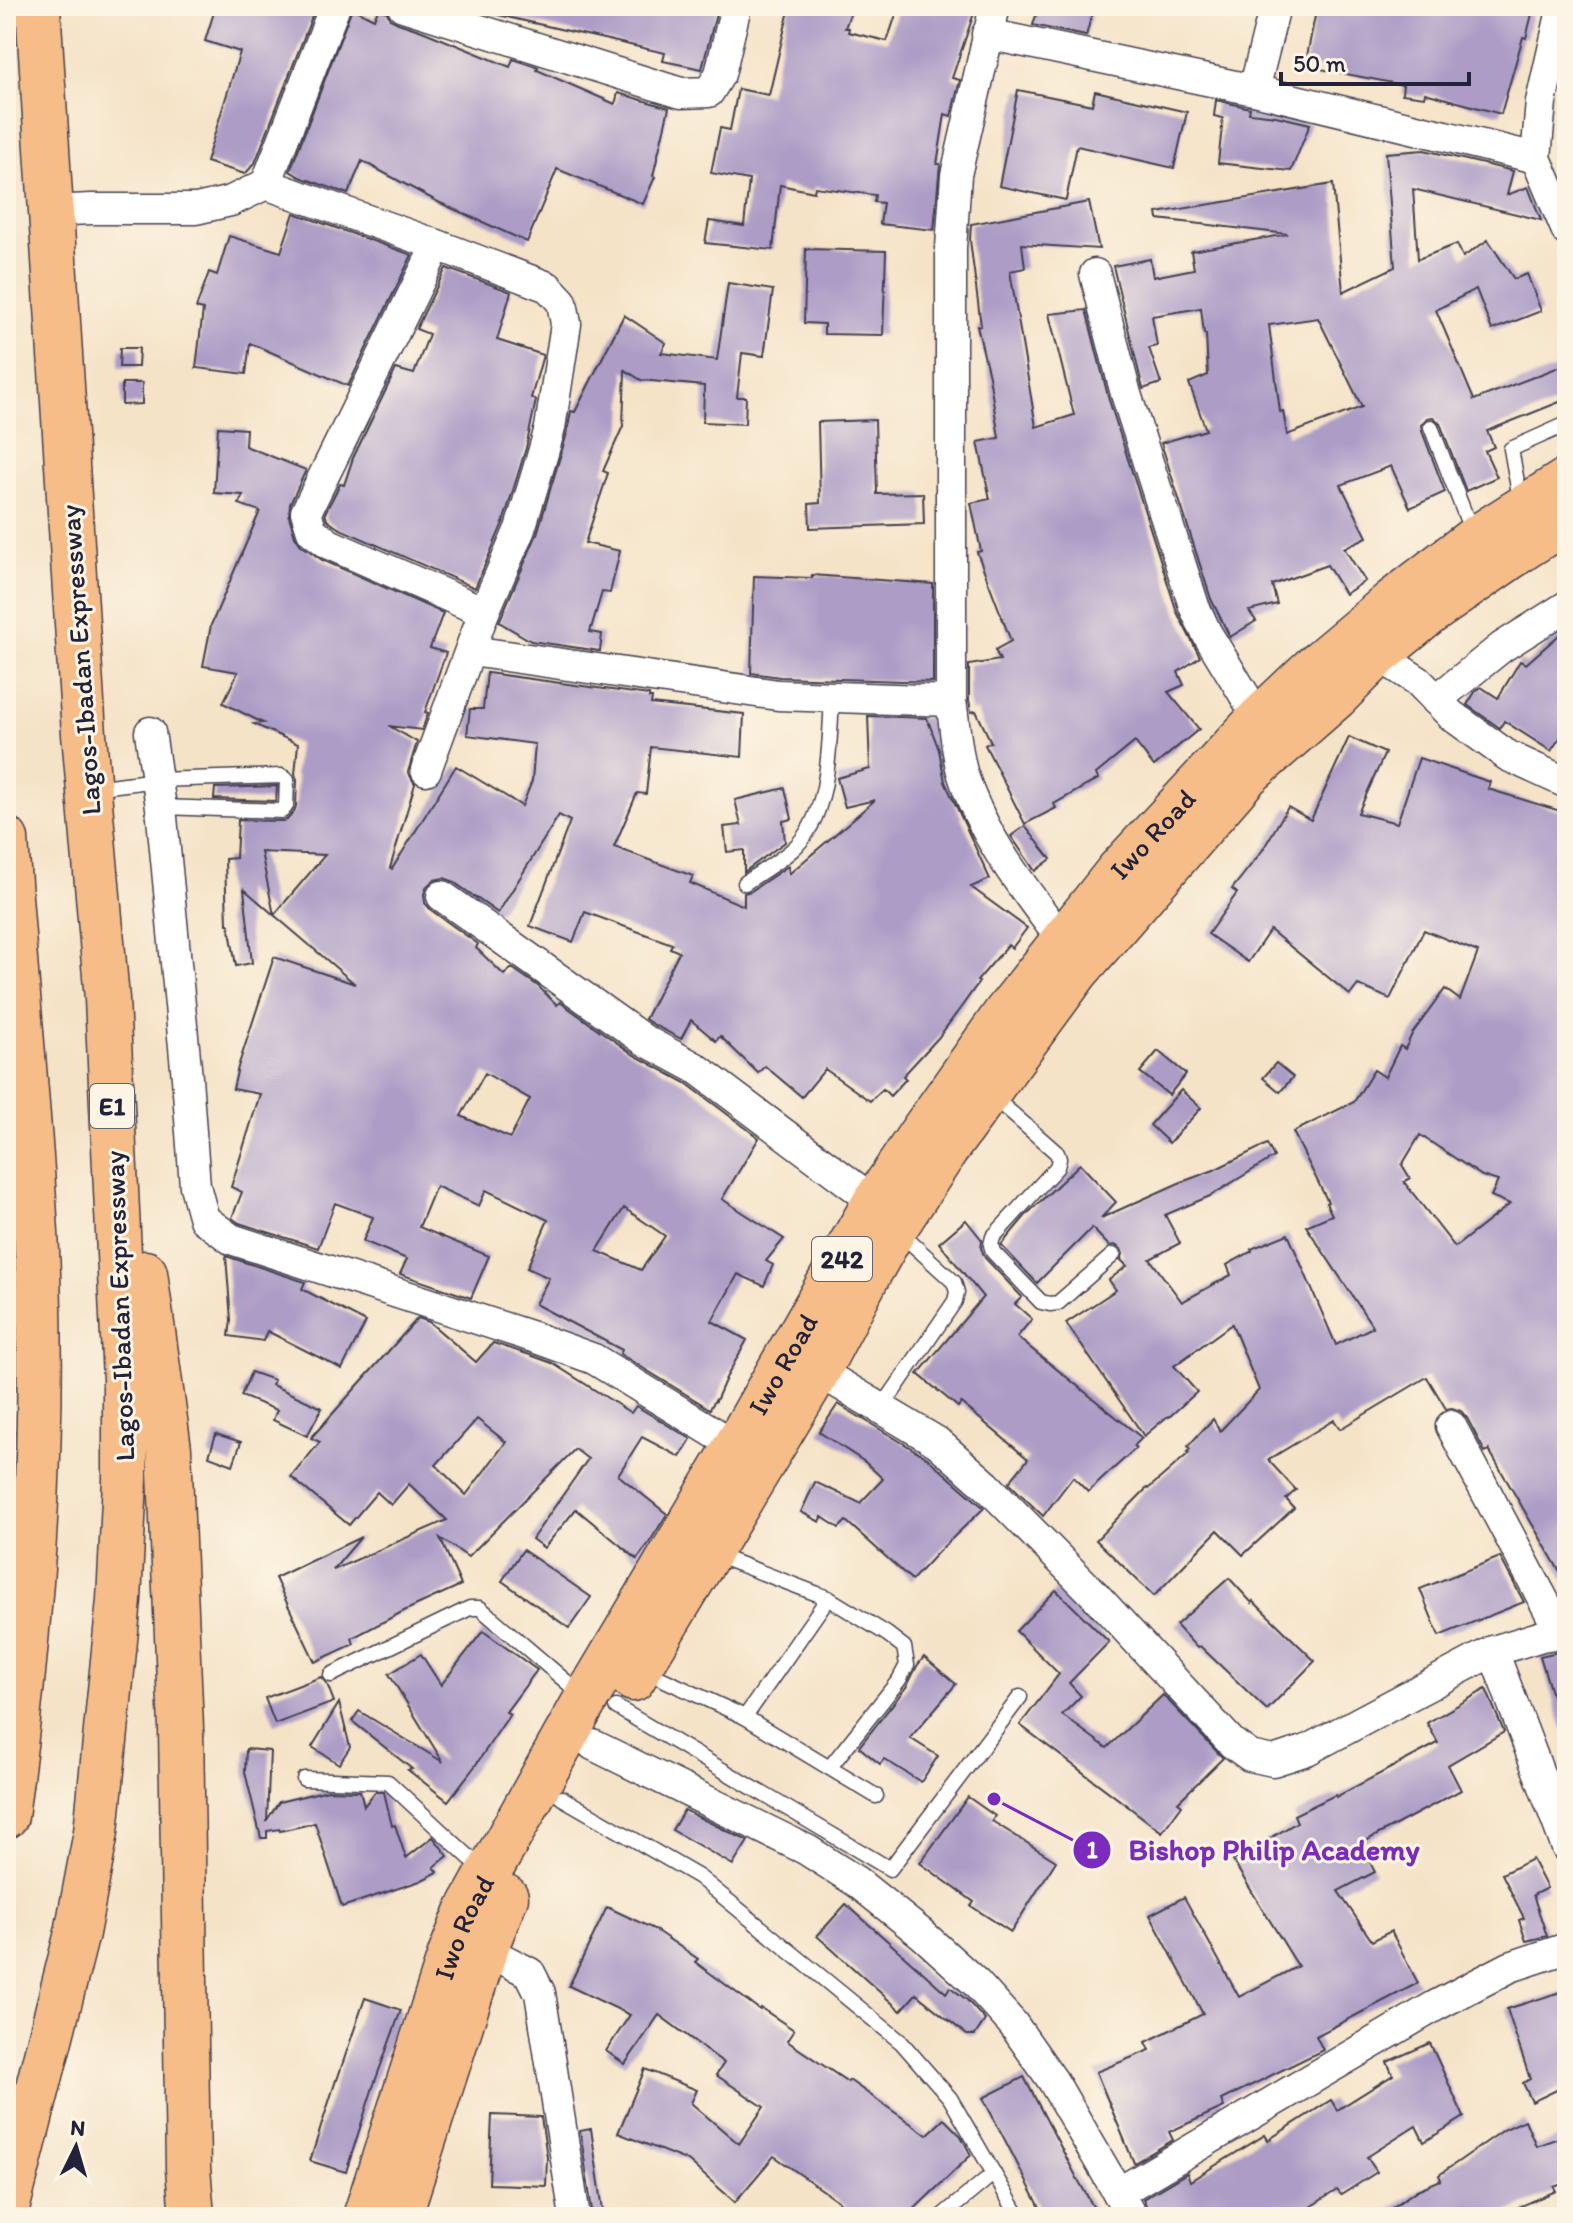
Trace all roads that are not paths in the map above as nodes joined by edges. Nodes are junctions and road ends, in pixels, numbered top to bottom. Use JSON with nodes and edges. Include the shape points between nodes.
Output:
{"nodes":[{"id":1,"x":38,"y":6,"type":"edge"},
{"id":2,"x":335,"y":6,"type":"edge"},
{"id":3,"x":403,"y":6,"type":"edge"},
{"id":4,"x":736,"y":6,"type":"edge"},
{"id":5,"x":1275,"y":6,"type":"edge"},
{"id":6,"x":1563,"y":6,"type":"edge"},
{"id":7,"x":991,"y":20,"type":"edge"},
{"id":8,"x":1254,"y":90,"type":"junction"},
{"id":9,"x":1536,"y":158,"type":"junction"},
{"id":10,"x":266,"y":184,"type":"junction"},
{"id":11,"x":51,"y":211,"type":"junction"},
{"id":12,"x":1567,"y":231,"type":"edge"},
{"id":13,"x":437,"y":245,"type":"junction"},
{"id":14,"x":1095,"y":274,"type":"dead end"},
{"id":15,"x":1567,"y":424,"type":"edge"},
{"id":16,"x":1431,"y":427,"type":"dead end"},
{"id":17,"x":1567,"y":480,"type":"edge"},
{"id":18,"x":1522,"y":508,"type":"junction"},
{"id":19,"x":1567,"y":520,"type":"edge"},
{"id":20,"x":1474,"y":539,"type":"junction"},
{"id":21,"x":1567,"y":606,"type":"edge"},
{"id":22,"x":484,"y":612,"type":"junction"},
{"id":23,"x":471,"y":651,"type":"junction"},
{"id":24,"x":1378,"y":655,"type":"junction"},
{"id":25,"x":832,"y":697,"type":"junction"},
{"id":26,"x":1436,"y":700,"type":"junction"},
{"id":27,"x":951,"y":701,"type":"junction"},
{"id":28,"x":1259,"y":719,"type":"junction"},
{"id":29,"x":150,"y":732,"type":"dead end"},
{"id":30,"x":426,"y":770,"type":"dead end"},
{"id":31,"x":1567,"y":783,"type":"edge"},
{"id":32,"x":88,"y":788,"type":"junction"},
{"id":33,"x":159,"y":793,"type":"junction"},
{"id":34,"x":6,"y":839,"type":"edge"},
{"id":35,"x":745,"y":883,"type":"dead end"},
{"id":36,"x":442,"y":896,"type":"dead end"},
{"id":37,"x":1063,"y":941,"type":"junction"},
{"id":38,"x":10,"y":992,"type":"edge"},
{"id":39,"x":107,"y":999,"type":"junction"},
{"id":40,"x":988,"y":1093,"type":"junction"},
{"id":41,"x":885,"y":1215,"type":"junction"},
{"id":42,"x":1113,"y":1255,"type":"dead end"},
{"id":43,"x":818,"y":1371,"type":"junction"},
{"id":44,"x":881,"y":1409,"type":"junction"},
{"id":45,"x":1451,"y":1426,"type":"dead end"},
{"id":46,"x":736,"y":1446,"type":"junction"},
{"id":47,"x":709,"y":1552,"type":"junction"},
{"id":48,"x":828,"y":1598,"type":"junction"},
{"id":49,"x":1564,"y":1633,"type":"edge"},
{"id":50,"x":1493,"y":1651,"type":"junction"},
{"id":51,"x":639,"y":1668,"type":"junction"},
{"id":52,"x":331,"y":1675,"type":"dead end"},
{"id":53,"x":1020,"y":1697,"type":"dead end"},
{"id":54,"x":601,"y":1703,"type":"junction"},
{"id":55,"x":745,"y":1717,"type":"junction"},
{"id":56,"x":593,"y":1745,"type":"junction"},
{"id":57,"x":830,"y":1767,"type":"junction"},
{"id":58,"x":304,"y":1779,"type":"dead end"},
{"id":59,"x":876,"y":1796,"type":"dead end"},
{"id":60,"x":562,"y":1798,"type":"junction"},
{"id":61,"x":6,"y":1816,"type":"edge"},
{"id":62,"x":1567,"y":1848,"type":"edge"},
{"id":63,"x":487,"y":1874,"type":"junction"},
{"id":64,"x":1567,"y":1948,"type":"edge"},
{"id":65,"x":485,"y":1950,"type":"junction"},
{"id":66,"x":994,"y":2173,"type":"junction"},
{"id":67,"x":8,"y":2205,"type":"edge"},
{"id":68,"x":1125,"y":2205,"type":"edge"},
{"id":69,"x":192,"y":2217,"type":"edge"},
{"id":70,"x":365,"y":2217,"type":"edge"},
{"id":71,"x":399,"y":2217,"type":"edge"},
{"id":72,"x":575,"y":2217,"type":"edge"},
{"id":73,"x":941,"y":2217,"type":"edge"},
{"id":74,"x":1019,"y":2217,"type":"edge"}],
"edges":[{"from":1,"to":11,"type":"main road","name":"Lagos-Ibadan Expressway","number":"E1"},
{"from":2,"to":10,"type":"street"},
{"from":3,"to":4,"type":"street","via":[[681,93],[709,92],[715,83]]},
{"from":5,"to":8,"type":"street"},
{"from":6,"to":9,"type":"street","via":[[1541,102]]},
{"from":7,"to":8,"type":"street"},
{"from":7,"to":27,"type":"street","via":[[956,175],[951,248]]},
{"from":8,"to":9,"type":"street"},
{"from":9,"to":12,"type":"street"},
{"from":10,"to":11,"type":"street","via":[[231,201],[196,209]]},
{"from":10,"to":13,"type":"street"},
{"from":11,"to":32,"type":"main road","name":"Lagos-Ibadan Expressway","number":"E1"},
{"from":13,"to":22,"type":"street","via":[[548,287],[562,302],[566,324],[550,428],[520,529]]},
{"from":13,"to":22,"type":"street","via":[[306,512],[312,531],[329,544]]},
{"from":14,"to":28,"type":"street","via":[[1126,394],[1194,606]]},
{"from":15,"to":18,"type":"lane","via":[[1511,449]]},
{"from":16,"to":20,"type":"lane"},
{"from":17,"to":18,"type":"main road","name":"Iwo Road","number":"242"},
{"from":18,"to":20,"type":"main road","name":"Iwo Road","number":"242"},
{"from":19,"to":24,"type":"main road","name":"Iwo Road","via":[[1428,614]]},
{"from":20,"to":28,"type":"main road","name":"Iwo Road","number":"242","via":[[1313,668]]},
{"from":21,"to":26,"type":"street","via":[[1502,647]]},
{"from":22,"to":23,"type":"street"},
{"from":23,"to":25,"type":"street","via":[[778,695]]},
{"from":23,"to":30,"type":"street"},
{"from":24,"to":26,"type":"street"},
{"from":24,"to":40,"type":"main road","name":"Iwo Road","via":[[1247,775],[1077,971]]},
{"from":25,"to":27,"type":"street"},
{"from":25,"to":35,"type":"lane","via":[[824,787],[816,816],[794,849]]},
{"from":26,"to":31,"type":"street","via":[[1508,756]]},
{"from":27,"to":37,"type":"street","via":[[963,774],[985,827]]},
{"from":28,"to":37,"type":"main road","name":"Iwo Road","number":"242","via":[[1118,871]]},
{"from":29,"to":33,"type":"street"},
{"from":32,"to":33,"type":"lane"},
{"from":32,"to":39,"type":"main road","name":"Lagos-Ibadan Expressway","number":"E1"},
{"from":33,"to":33,"type":"lane","via":[[282,776],[287,780],[282,811]]},
{"from":33,"to":46,"type":"street","via":[[195,1186],[204,1219],[231,1239],[594,1359]]},
{"from":34,"to":38,"type":"main road"},
{"from":36,"to":41,"type":"street","via":[[644,1040],[696,1068]]},
{"from":37,"to":41,"type":"main road","name":"Iwo Road","number":"242","via":[[1005,1014]]},
{"from":38,"to":61,"type":"main road","via":[[27,1115],[38,1275],[38,1483]]},
{"from":39,"to":67,"type":"main road","name":"Lagos-Ibadan Expressway","number":"E1","via":[[125,1380],[119,1600],[96,1832],[77,1933]]},
{"from":39,"to":69,"type":"main road","via":[[169,1449]]},
{"from":40,"to":41,"type":"main road","name":"Iwo Road"},
{"from":40,"to":42,"type":"lane","via":[[1059,1159],[993,1237],[993,1252],[1041,1302],[1050,1304],[1058,1303]]},
{"from":41,"to":43,"type":"main road","name":"Iwo Road","via":[[866,1279]]},
{"from":41,"to":44,"type":"lane","via":[[954,1282],[957,1292]]},
{"from":41,"to":46,"type":"main road","name":"Iwo Road","number":"242"},
{"from":43,"to":44,"type":"street"},
{"from":43,"to":47,"type":"main road","name":"Iwo Road"},
{"from":44,"to":50,"type":"street","via":[[937,1442],[987,1486],[1250,1756],[1273,1761],[1307,1750]]},
{"from":45,"to":49,"type":"street"},
{"from":46,"to":54,"type":"main road","name":"Iwo Road","number":"242"},
{"from":47,"to":48,"type":"lane"},
{"from":47,"to":51,"type":"main road","name":"Iwo Road"},
{"from":48,"to":55,"type":"lane"},
{"from":48,"to":57,"type":"lane","via":[[904,1647],[907,1665]]},
{"from":49,"to":50,"type":"street"},
{"from":50,"to":62,"type":"street"},
{"from":51,"to":54,"type":"main road","name":"Iwo Road"},
{"from":51,"to":55,"type":"lane"},
{"from":52,"to":54,"type":"lane","via":[[470,1608],[480,1608]]},
{"from":53,"to":54,"type":"lane","via":[[890,1869]]},
{"from":54,"to":56,"type":"main road","name":"Iwo Road"},
{"from":54,"to":63,"type":"main road","name":"Iwo Road","number":"242"},
{"from":55,"to":57,"type":"lane"},
{"from":56,"to":60,"type":"main road","name":"Iwo Road"},
{"from":56,"to":68,"type":"street","via":[[807,1850],[922,1934],[1013,2024],[1053,2081]]},
{"from":57,"to":59,"type":"lane"},
{"from":58,"to":63,"type":"lane","via":[[388,1782]]},
{"from":60,"to":65,"type":"main road","name":"Iwo Road","via":[[504,1902]]},
{"from":60,"to":66,"type":"lane","via":[[699,1877],[901,2042],[950,2098]]},
{"from":63,"to":70,"type":"main road","name":"Iwo Road","number":"242","via":[[450,1955]]},
{"from":64,"to":68,"type":"street","via":[[1510,1967],[1435,2006]]},
{"from":65,"to":71,"type":"main road","name":"Iwo Road"},
{"from":65,"to":72,"type":"street","via":[[530,1973],[540,1993]]},
{"from":66,"to":73,"type":"lane"},
{"from":66,"to":74,"type":"lane"}]}
